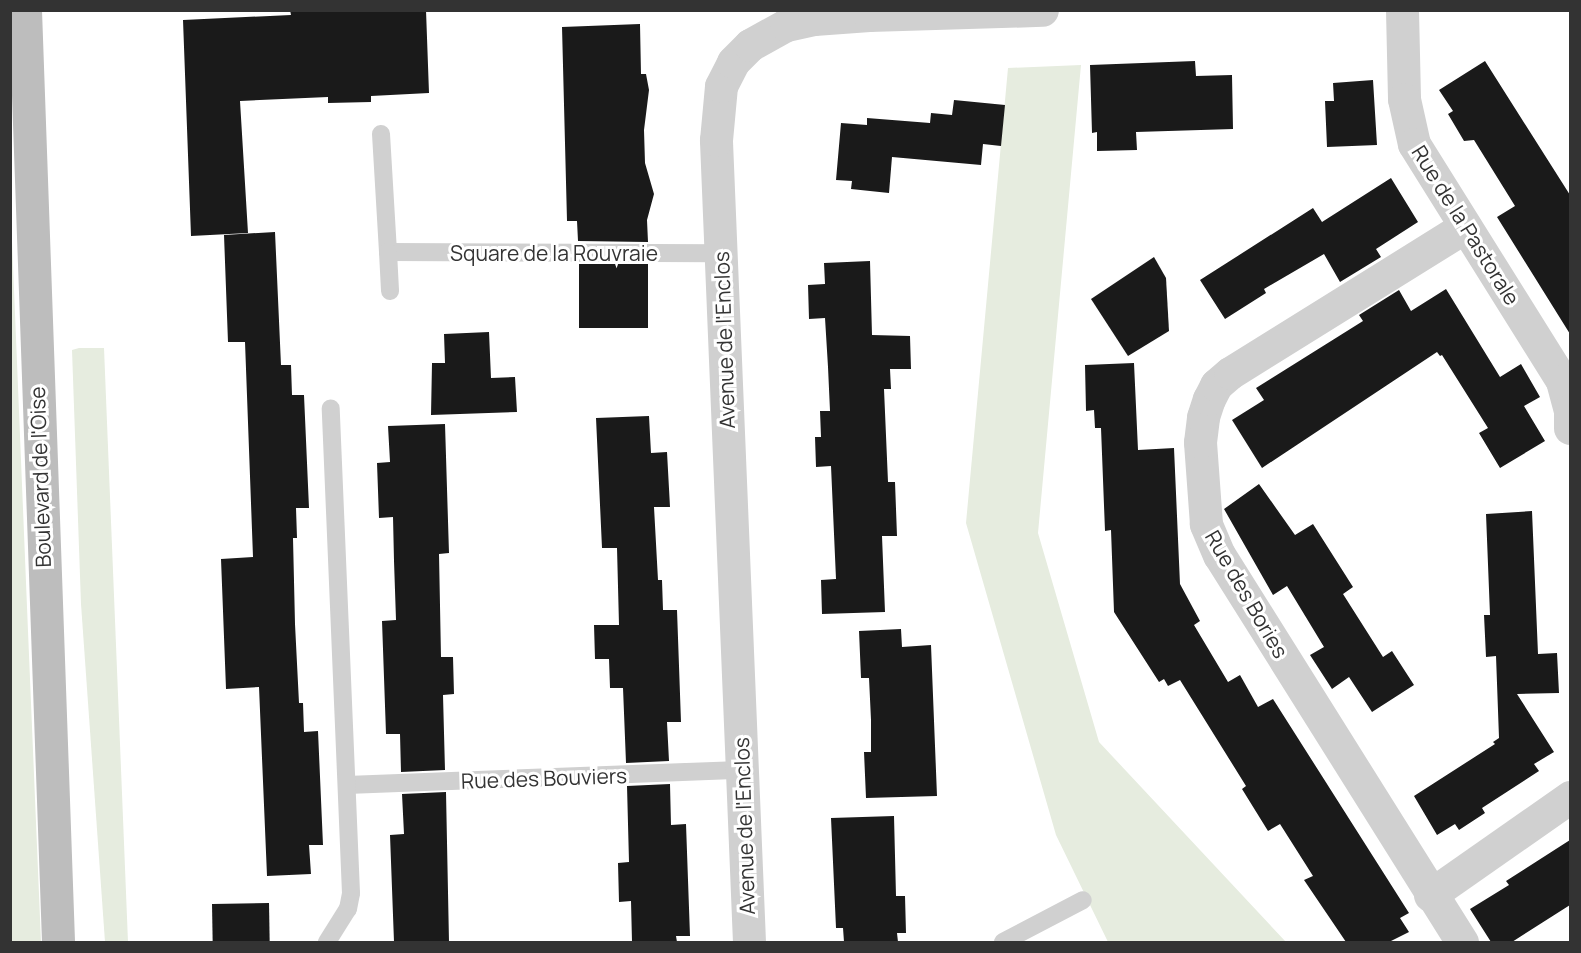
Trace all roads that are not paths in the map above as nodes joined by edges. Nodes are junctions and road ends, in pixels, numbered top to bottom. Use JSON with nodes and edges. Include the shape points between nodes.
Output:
{"nodes":[{"id":1,"x":25,"y":10,"type":"edge"},
{"id":2,"x":1042,"y":10,"type":"edge"},
{"id":3,"x":1402,"y":10,"type":"edge"},
{"id":4,"x":869,"y":13,"type":"edge"},
{"id":5,"x":381,"y":134,"type":"dead end"},
{"id":6,"x":1465,"y":227,"type":"junction"},
{"id":7,"x":388,"y":252,"type":"junction"},
{"id":8,"x":720,"y":253,"type":"junction"},
{"id":9,"x":390,"y":291,"type":"dead end"},
{"id":10,"x":331,"y":408,"type":"dead end"},
{"id":11,"x":1570,"y":428,"type":"edge"},
{"id":12,"x":741,"y":770,"type":"junction"},
{"id":13,"x":347,"y":785,"type":"junction"},
{"id":14,"x":1570,"y":797,"type":"edge"},
{"id":15,"x":1430,"y":895,"type":"junction"},
{"id":16,"x":1083,"y":900,"type":"dead end"},
{"id":17,"x":57,"y":942,"type":"edge"},
{"id":18,"x":327,"y":942,"type":"edge"},
{"id":19,"x":748,"y":942,"type":"edge"},
{"id":20,"x":1003,"y":942,"type":"edge"},
{"id":21,"x":1462,"y":942,"type":"edge"}],
"edges":[{"from":1,"to":17,"type":"main road","name":"Boulevard de l'Oise"},
{"from":2,"to":4,"type":"street","name":"Avenue de l'Enclos"},
{"from":3,"to":6,"type":"street","name":"Rue de la Pastorale","via":[[1407,122],[1414,144]]},
{"from":4,"to":8,"type":"street","name":"Avenue de l'Enclos","via":[[786,26],[750,45],[733,62],[722,86],[716,140]]},
{"from":5,"to":7,"type":"lane"},
{"from":6,"to":11,"type":"street","name":"Rue de la Pastorale","via":[[1562,381],[1570,410]]},
{"from":6,"to":15,"type":"street","name":"Rue des Bories","via":[[1230,373],[1216,385],[1209,399],[1200,442],[1206,524],[1219,555]]},
{"from":7,"to":8,"type":"lane","name":"Square de la Rouvraie"},
{"from":7,"to":9,"type":"lane"},
{"from":8,"to":12,"type":"street","name":"Avenue de l'Enclos"},
{"from":10,"to":13,"type":"lane"},
{"from":12,"to":13,"type":"lane","name":"Rue des Bouviers"},
{"from":12,"to":19,"type":"street","name":"Avenue de l'Enclos"},
{"from":13,"to":18,"type":"lane","via":[[351,893],[348,909]]},
{"from":14,"to":15,"type":"street"},
{"from":15,"to":21,"type":"street","name":"Rue des Bories"},
{"from":16,"to":20,"type":"lane"}]}
